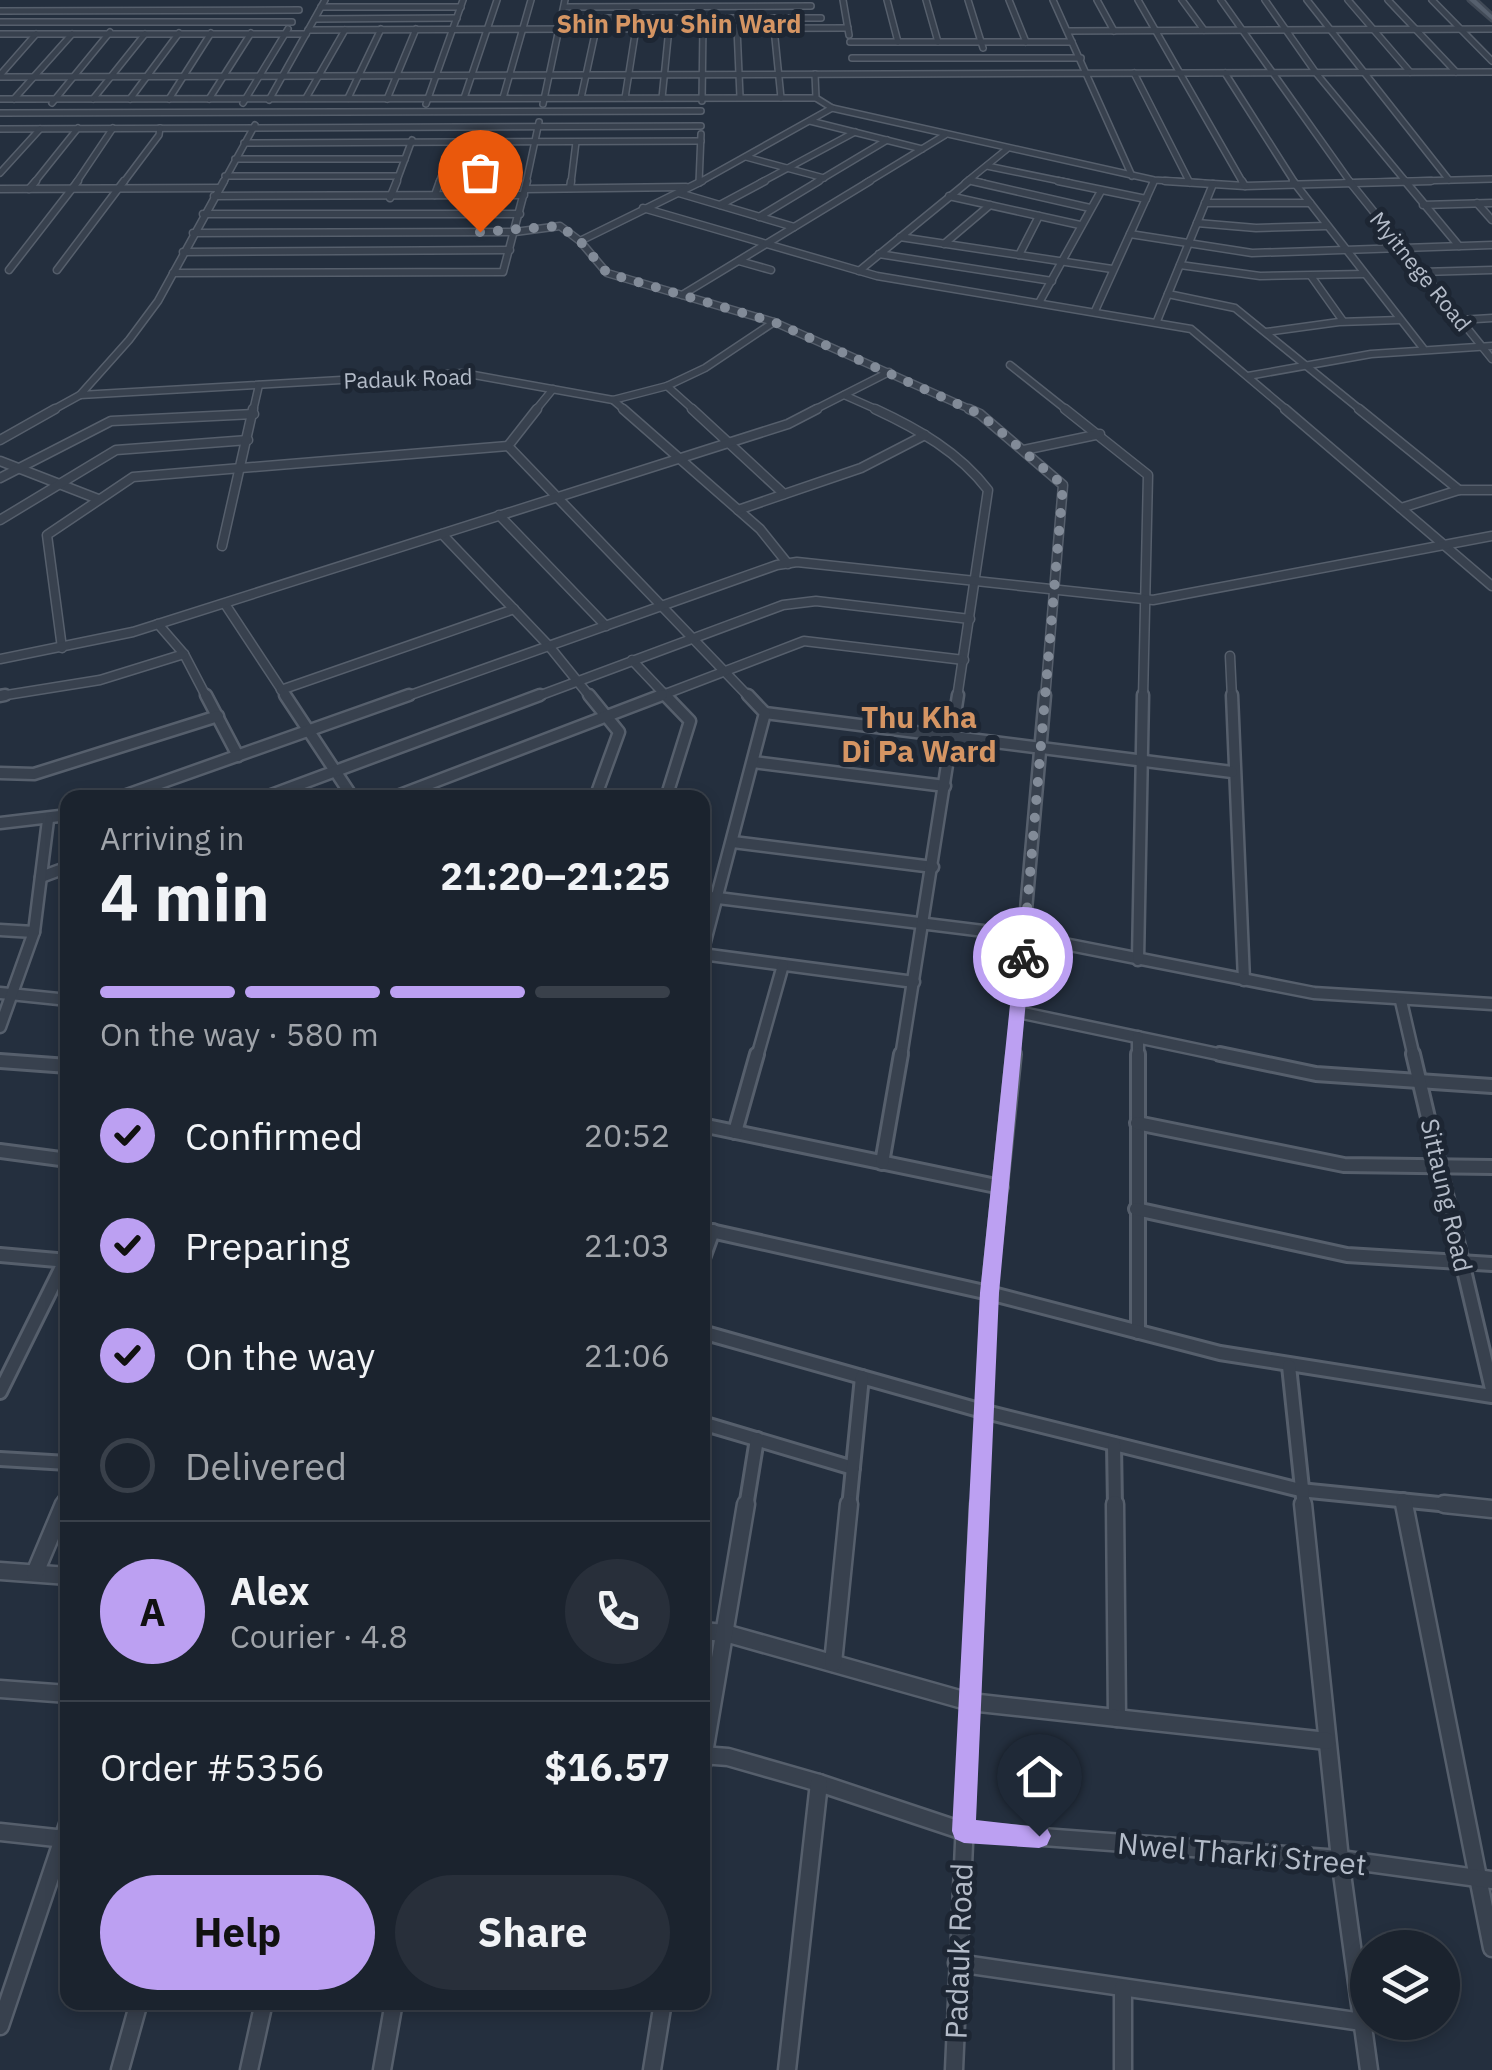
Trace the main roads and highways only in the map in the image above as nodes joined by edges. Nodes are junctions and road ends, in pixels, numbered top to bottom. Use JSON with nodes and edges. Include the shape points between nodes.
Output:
{"nodes":[{"id":1,"x":1472,"y":0,"type":"edge"},
{"id":2,"x":1482,"y":0,"type":"edge"},
{"id":3,"x":1492,"y":10,"type":"edge"},
{"id":4,"x":1492,"y":18,"type":"edge"}],
"edges":[{"from":1,"to":4,"type":"main road"},
{"from":2,"to":3,"type":"main road"}]}
